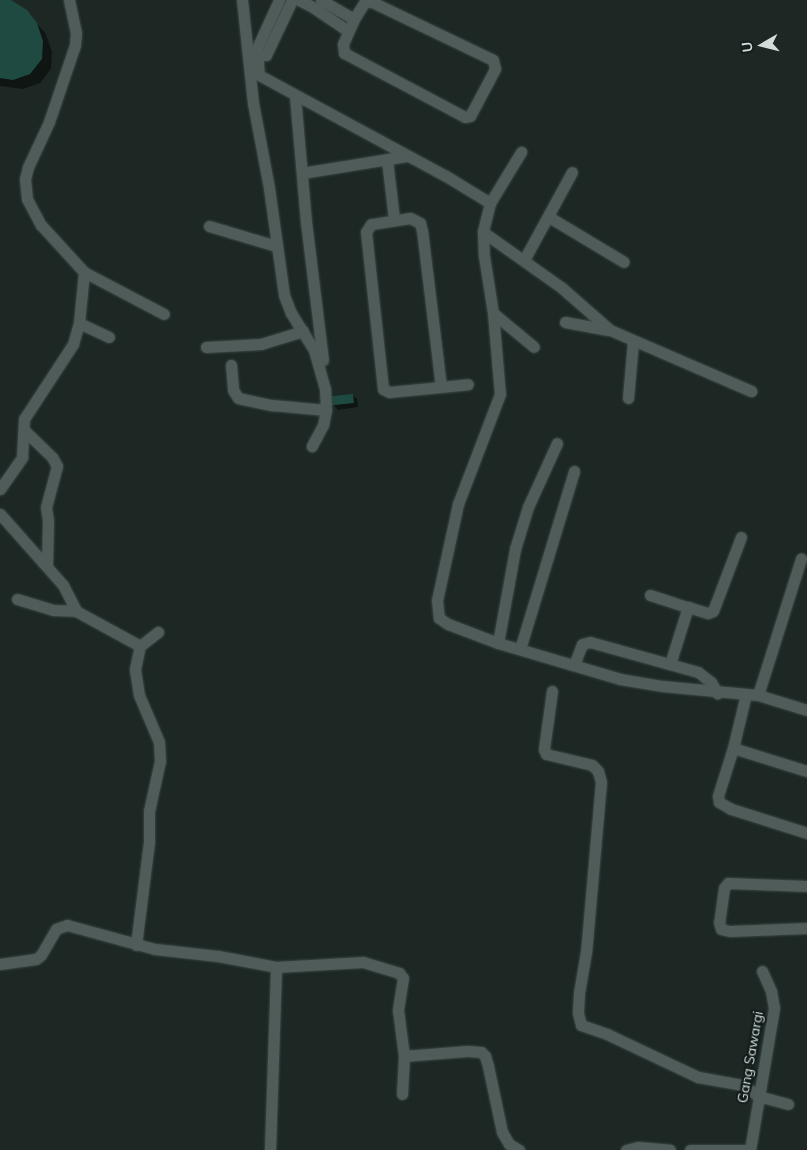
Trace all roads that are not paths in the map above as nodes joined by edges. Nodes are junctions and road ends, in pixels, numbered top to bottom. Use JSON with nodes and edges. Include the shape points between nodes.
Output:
{"nodes":[{"id":1,"x":69,"y":0,"type":"edge"},
{"id":2,"x":242,"y":0,"type":"edge"},
{"id":3,"x":279,"y":0,"type":"edge"},
{"id":4,"x":292,"y":0,"type":"edge"},
{"id":5,"x":299,"y":0,"type":"edge"},
{"id":6,"x":321,"y":0,"type":"edge"},
{"id":7,"x":354,"y":19,"type":"junction"},
{"id":8,"x":348,"y":30,"type":"junction"},
{"id":9,"x":258,"y":55,"type":"junction"},
{"id":10,"x":295,"y":96,"type":"junction"},
{"id":11,"x":521,"y":152,"type":"dead end"},
{"id":12,"x":407,"y":156,"type":"junction"},
{"id":13,"x":387,"y":160,"type":"junction"},
{"id":14,"x":572,"y":172,"type":"dead end"},
{"id":15,"x":302,"y":173,"type":"junction"},
{"id":16,"x":490,"y":203,"type":"junction"},
{"id":17,"x":549,"y":217,"type":"junction"},
{"id":18,"x":394,"y":219,"type":"junction"},
{"id":19,"x":209,"y":226,"type":"dead end"},
{"id":20,"x":484,"y":232,"type":"junction"},
{"id":21,"x":276,"y":246,"type":"junction"},
{"id":22,"x":524,"y":260,"type":"junction"},
{"id":23,"x":624,"y":262,"type":"dead end"},
{"id":24,"x":84,"y":272,"type":"junction"},
{"id":25,"x":493,"y":313,"type":"junction"},
{"id":26,"x":164,"y":314,"type":"dead end"},
{"id":27,"x":565,"y":322,"type":"dead end"},
{"id":28,"x":79,"y":323,"type":"junction"},
{"id":29,"x":610,"y":330,"type":"junction"},
{"id":30,"x":303,"y":331,"type":"junction"},
{"id":31,"x":109,"y":337,"type":"dead end"},
{"id":32,"x":633,"y":342,"type":"junction"},
{"id":33,"x":206,"y":347,"type":"dead end"},
{"id":34,"x":534,"y":347,"type":"dead end"},
{"id":35,"x":231,"y":365,"type":"dead end"},
{"id":36,"x":468,"y":384,"type":"dead end"},
{"id":37,"x":441,"y":387,"type":"junction"},
{"id":38,"x":752,"y":391,"type":"dead end"},
{"id":39,"x":628,"y":398,"type":"dead end"},
{"id":40,"x":329,"y":410,"type":"junction"},
{"id":41,"x":24,"y":430,"type":"junction"},
{"id":42,"x":557,"y":443,"type":"dead end"},
{"id":43,"x":312,"y":446,"type":"dead end"},
{"id":44,"x":574,"y":471,"type":"dead end"},
{"id":45,"x":0,"y":489,"type":"edge"},
{"id":46,"x":0,"y":514,"type":"edge"},
{"id":47,"x":741,"y":537,"type":"dead end"},
{"id":48,"x":801,"y":559,"type":"dead end"},
{"id":49,"x":47,"y":565,"type":"junction"},
{"id":50,"x":650,"y":595,"type":"dead end"},
{"id":51,"x":16,"y":599,"type":"dead end"},
{"id":52,"x":688,"y":607,"type":"junction"},
{"id":53,"x":76,"y":610,"type":"junction"},
{"id":54,"x":158,"y":632,"type":"dead end"},
{"id":55,"x":498,"y":643,"type":"junction"},
{"id":56,"x":140,"y":646,"type":"junction"},
{"id":57,"x":520,"y":649,"type":"junction"},
{"id":58,"x":670,"y":664,"type":"junction"},
{"id":59,"x":574,"y":665,"type":"junction"},
{"id":60,"x":552,"y":690,"type":"dead end"},
{"id":61,"x":717,"y":692,"type":"junction"},
{"id":62,"x":752,"y":695,"type":"junction"},
{"id":63,"x":807,"y":710,"type":"edge"},
{"id":64,"x":733,"y":748,"type":"junction"},
{"id":65,"x":807,"y":771,"type":"edge"},
{"id":66,"x":807,"y":832,"type":"edge"},
{"id":67,"x":807,"y":886,"type":"edge"},
{"id":68,"x":807,"y":928,"type":"edge"},
{"id":69,"x":136,"y":945,"type":"junction"},
{"id":70,"x":0,"y":964,"type":"edge"},
{"id":71,"x":276,"y":967,"type":"junction"},
{"id":72,"x":762,"y":971,"type":"dead end"},
{"id":73,"x":404,"y":1056,"type":"junction"},
{"id":74,"x":402,"y":1094,"type":"dead end"},
{"id":75,"x":758,"y":1096,"type":"junction"},
{"id":76,"x":788,"y":1104,"type":"dead end"},
{"id":77,"x":270,"y":1150,"type":"edge"},
{"id":78,"x":519,"y":1150,"type":"edge"},
{"id":79,"x":626,"y":1150,"type":"edge"},
{"id":80,"x":670,"y":1150,"type":"edge"},
{"id":81,"x":690,"y":1150,"type":"edge"},
{"id":82,"x":749,"y":1150,"type":"edge"}],
"edges":[{"from":1,"to":24,"type":"street","via":[[76,32],[75,45],[49,122],[28,167],[25,188],[41,225]]},
{"from":2,"to":21,"type":"street","via":[[248,70]]},
{"from":3,"to":9,"type":"street","via":[[257,48]]},
{"from":4,"to":9,"type":"street","via":[[266,55]]},
{"from":5,"to":8,"type":"street"},
{"from":6,"to":7,"type":"street"},
{"from":7,"to":8,"type":"street"},
{"from":7,"to":8,"type":"street","via":[[364,3],[375,1],[493,60],[496,65],[471,115],[465,117],[344,53],[343,44]]},
{"from":9,"to":10,"type":"street","via":[[259,75]]},
{"from":10,"to":12,"type":"street"},
{"from":10,"to":15,"type":"street"},
{"from":11,"to":16,"type":"street"},
{"from":12,"to":13,"type":"street"},
{"from":12,"to":16,"type":"street"},
{"from":13,"to":15,"type":"street"},
{"from":13,"to":18,"type":"street"},
{"from":14,"to":17,"type":"street"},
{"from":15,"to":40,"type":"street"},
{"from":16,"to":20,"type":"street"},
{"from":17,"to":22,"type":"street"},
{"from":17,"to":23,"type":"street"},
{"from":18,"to":37,"type":"street","via":[[413,219],[422,230]]},
{"from":18,"to":37,"type":"street","via":[[371,224],[366,232],[382,386],[389,392]]},
{"from":19,"to":21,"type":"street"},
{"from":20,"to":22,"type":"street"},
{"from":20,"to":25,"type":"street","via":[[486,280]]},
{"from":21,"to":30,"type":"street","via":[[287,305]]},
{"from":22,"to":29,"type":"street"},
{"from":24,"to":26,"type":"street"},
{"from":24,"to":28,"type":"street"},
{"from":25,"to":34,"type":"street"},
{"from":25,"to":55,"type":"street","via":[[500,394],[458,504],[436,610],[442,622]]},
{"from":27,"to":29,"type":"street"},
{"from":28,"to":31,"type":"street"},
{"from":28,"to":41,"type":"street","via":[[67,356],[24,419]]},
{"from":29,"to":32,"type":"street"},
{"from":30,"to":33,"type":"street","via":[[262,344]]},
{"from":30,"to":40,"type":"street","via":[[314,350]]},
{"from":32,"to":38,"type":"street"},
{"from":32,"to":39,"type":"street"},
{"from":35,"to":40,"type":"street","via":[[234,395],[238,398]]},
{"from":36,"to":37,"type":"street"},
{"from":40,"to":43,"type":"street"},
{"from":41,"to":45,"type":"street","via":[[22,457]]},
{"from":41,"to":49,"type":"street","via":[[57,466],[46,507]]},
{"from":42,"to":55,"type":"street","via":[[528,507],[515,549]]},
{"from":44,"to":57,"type":"street"},
{"from":46,"to":49,"type":"street"},
{"from":47,"to":52,"type":"street","via":[[713,611],[708,613]]},
{"from":48,"to":62,"type":"street"},
{"from":49,"to":53,"type":"street","via":[[63,585]]},
{"from":50,"to":52,"type":"street"},
{"from":51,"to":53,"type":"street","via":[[53,610]]},
{"from":52,"to":58,"type":"street"},
{"from":53,"to":56,"type":"street"},
{"from":54,"to":56,"type":"street"},
{"from":55,"to":57,"type":"street"},
{"from":56,"to":69,"type":"street","via":[[135,669],[136,685],[154,726],[160,761],[150,811]]},
{"from":57,"to":59,"type":"street"},
{"from":58,"to":59,"type":"street","via":[[590,642],[582,644]]},
{"from":58,"to":61,"type":"street","via":[[705,676]]},
{"from":59,"to":61,"type":"street","via":[[620,679]]},
{"from":60,"to":75,"type":"street","via":[[546,754],[592,765],[601,782],[586,952],[579,993],[581,1025],[698,1077],[743,1085]]},
{"from":61,"to":62,"type":"street"},
{"from":62,"to":63,"type":"street"},
{"from":62,"to":64,"type":"street"},
{"from":64,"to":65,"type":"street"},
{"from":64,"to":66,"type":"street","via":[[719,802]]},
{"from":67,"to":68,"type":"street","via":[[728,884],[724,888],[719,922],[721,929],[730,932]]},
{"from":69,"to":70,"type":"street","via":[[67,925],[56,929],[36,958]]},
{"from":69,"to":71,"type":"street"},
{"from":71,"to":73,"type":"street","via":[[363,962],[399,973],[403,978],[398,1021]]},
{"from":71,"to":77,"type":"street"},
{"from":72,"to":75,"type":"street","name":"Gang Sawargi","via":[[774,1008]]},
{"from":73,"to":74,"type":"street"},
{"from":73,"to":78,"type":"street","via":[[467,1051],[481,1052],[486,1056],[502,1132],[509,1144]]},
{"from":75,"to":76,"type":"street"},
{"from":75,"to":82,"type":"street","name":"Gang Sawargi"},
{"from":79,"to":80,"type":"street","via":[[638,1147]]},
{"from":81,"to":82,"type":"street"}]}
